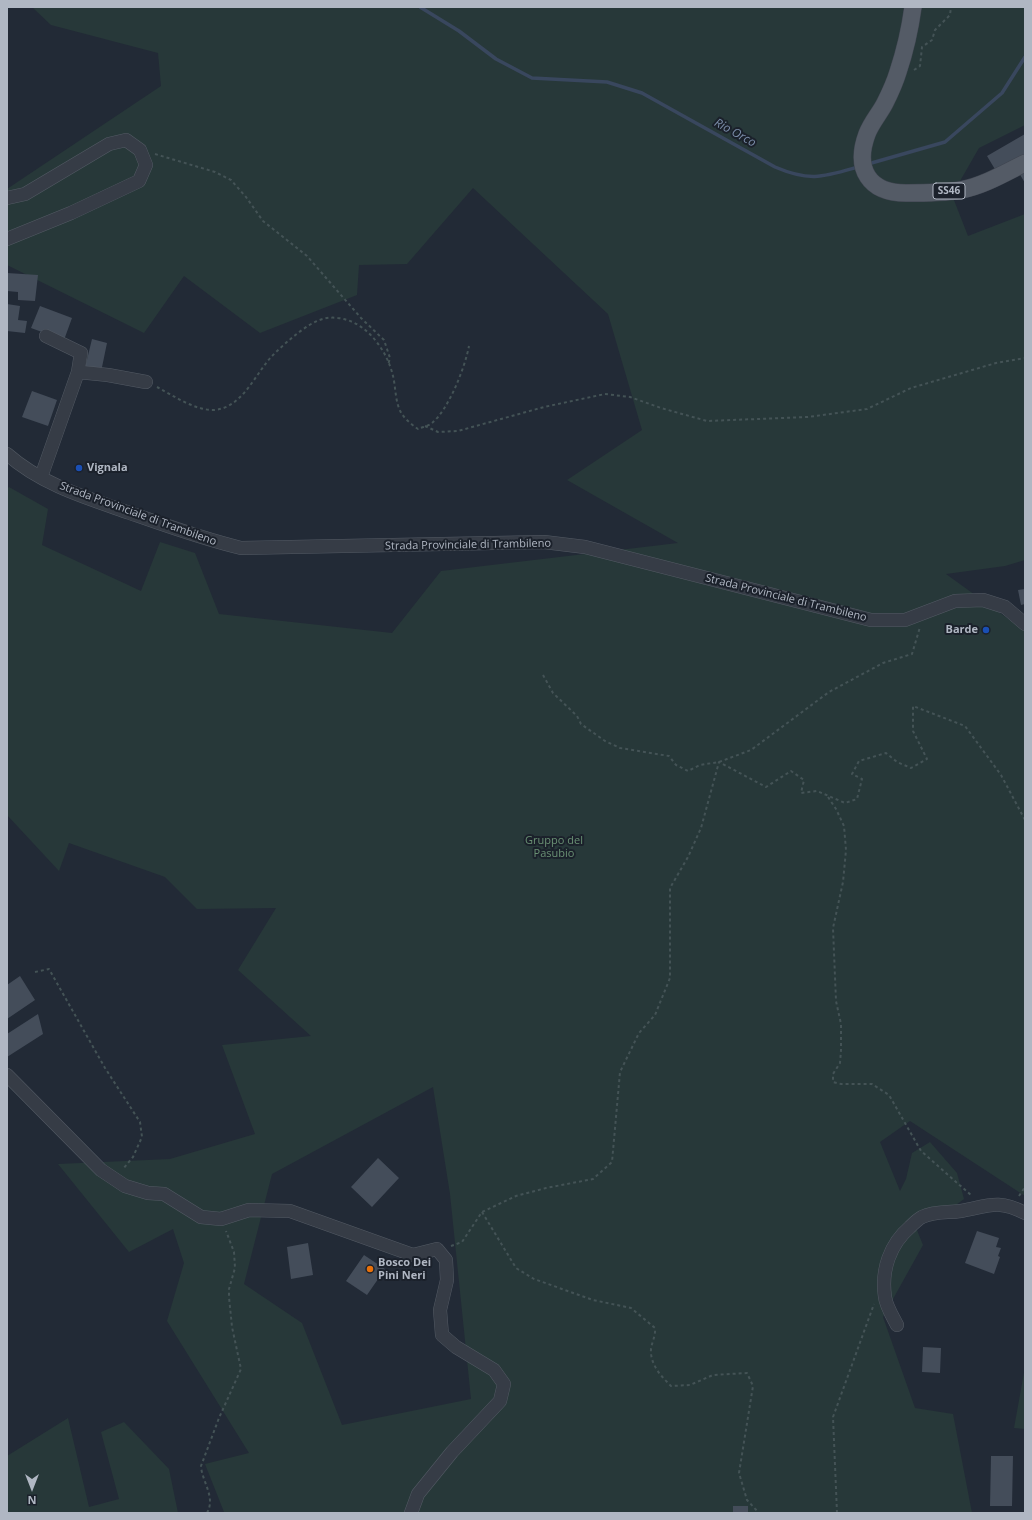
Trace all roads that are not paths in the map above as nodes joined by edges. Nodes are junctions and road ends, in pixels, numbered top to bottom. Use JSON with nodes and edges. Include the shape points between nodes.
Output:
{"nodes":[{"id":1,"x":913,"y":7,"type":"edge"},
{"id":2,"x":1025,"y":163,"type":"edge"},
{"id":3,"x":7,"y":198,"type":"edge"},
{"id":4,"x":7,"y":238,"type":"edge"},
{"id":5,"x":46,"y":336,"type":"dead end"},
{"id":6,"x":78,"y":372,"type":"junction"},
{"id":7,"x":146,"y":382,"type":"road end"},
{"id":8,"x":7,"y":454,"type":"edge"},
{"id":9,"x":41,"y":477,"type":"junction"},
{"id":10,"x":1025,"y":624,"type":"edge"},
{"id":11,"x":7,"y":1075,"type":"edge"},
{"id":12,"x":1025,"y":1213,"type":"edge"},
{"id":13,"x":897,"y":1325,"type":"dead end"},
{"id":14,"x":411,"y":1513,"type":"edge"}],
"edges":[{"from":1,"to":2,"type":"main road","number":"SS46","via":[[898,72],[886,102],[867,134],[862,155],[864,169],[870,182],[881,190],[897,193],[962,190]]},
{"from":3,"to":4,"type":"street","via":[[25,194],[109,144],[126,140],[140,150],[146,165],[139,181],[71,213]]},
{"from":5,"to":6,"type":"street","via":[[81,353]]},
{"from":6,"to":7,"type":"street"},
{"from":6,"to":9,"type":"street"},
{"from":8,"to":9,"type":"street","name":"Strada Provinciale di Trambileno"},
{"from":9,"to":10,"type":"street","name":"Strada Provinciale di Trambileno","via":[[69,492],[206,540],[241,548],[544,542],[585,547],[871,620],[905,620],[955,601],[983,600],[1005,607]]},
{"from":11,"to":14,"type":"street","via":[[101,1170],[125,1186],[164,1194],[201,1217],[221,1219],[249,1210],[290,1211],[413,1255],[436,1250],[446,1260],[447,1280],[440,1310],[442,1335],[456,1347],[494,1370],[504,1384],[500,1401],[452,1452],[418,1494]]},
{"from":12,"to":13,"type":"street","via":[[998,1203],[960,1211],[938,1212],[921,1218],[903,1233],[886,1261],[885,1298]]}]}
